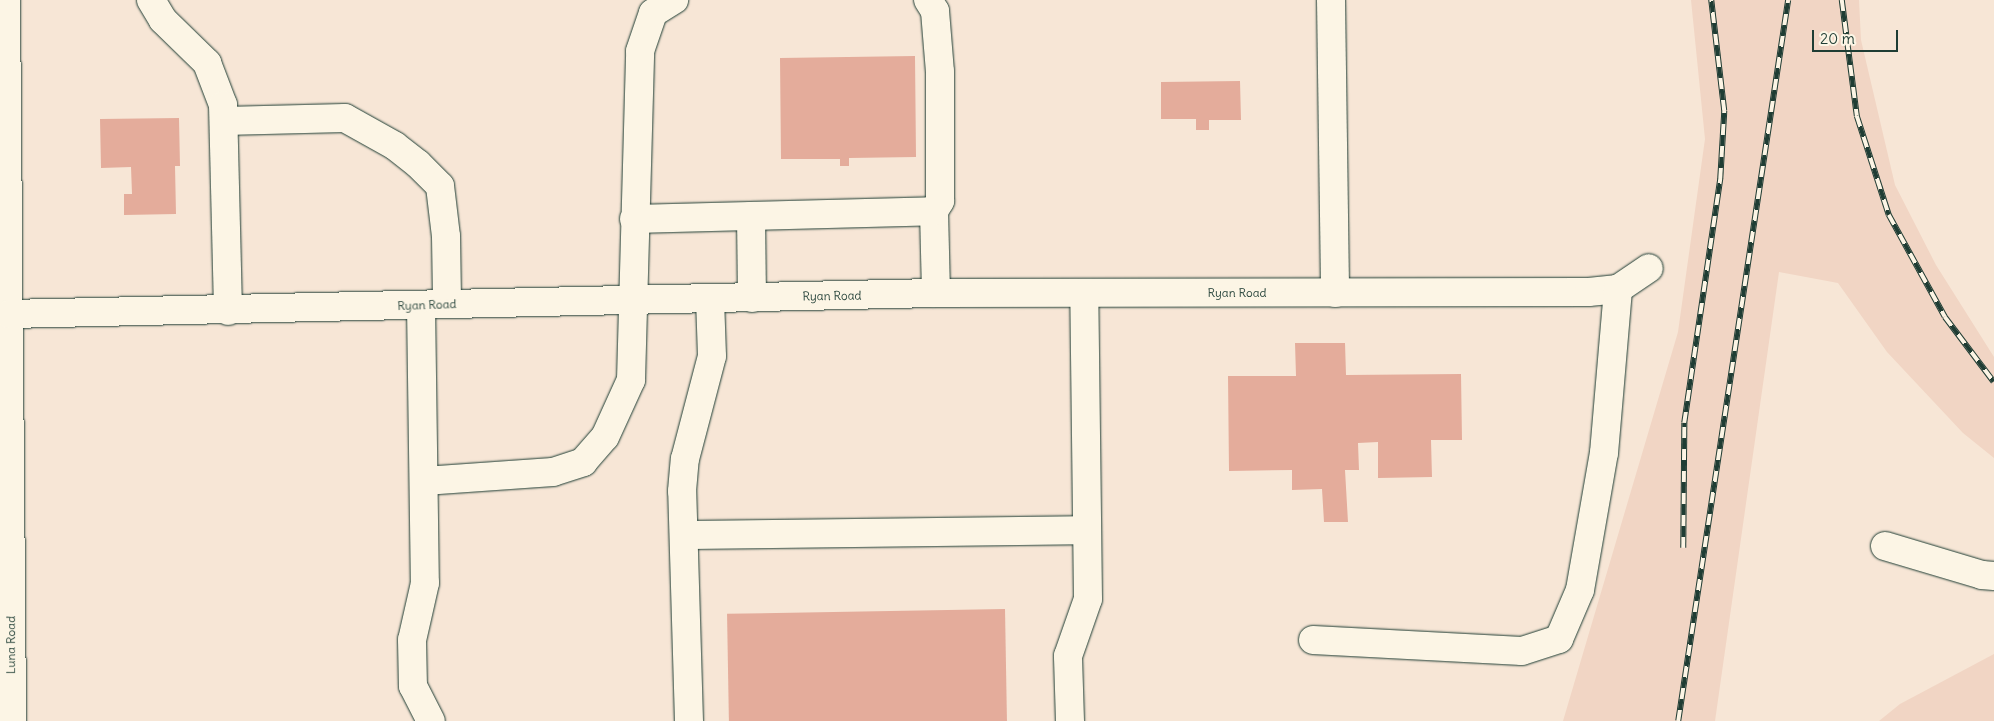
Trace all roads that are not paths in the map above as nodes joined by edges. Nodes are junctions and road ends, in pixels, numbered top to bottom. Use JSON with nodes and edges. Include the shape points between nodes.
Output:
{"nodes":[{"id":1,"x":6,"y":0,"type":"edge"},
{"id":2,"x":151,"y":0,"type":"edge"},
{"id":3,"x":674,"y":0,"type":"edge"},
{"id":4,"x":928,"y":0,"type":"edge"},
{"id":5,"x":1331,"y":0,"type":"edge"},
{"id":6,"x":224,"y":121,"type":"junction"},
{"id":7,"x":934,"y":210,"type":"junction"},
{"id":8,"x":751,"y":216,"type":"junction"},
{"id":9,"x":634,"y":219,"type":"junction"},
{"id":10,"x":1649,"y":268,"type":"dead end"},
{"id":11,"x":1618,"y":289,"type":"junction"},
{"id":12,"x":936,"y":293,"type":"junction"},
{"id":13,"x":1084,"y":293,"type":"junction"},
{"id":14,"x":1335,"y":293,"type":"junction"},
{"id":15,"x":752,"y":298,"type":"junction"},
{"id":16,"x":631,"y":300,"type":"junction"},
{"id":17,"x":710,"y":300,"type":"junction"},
{"id":18,"x":434,"y":304,"type":"junction"},
{"id":19,"x":228,"y":311,"type":"junction"},
{"id":20,"x":9,"y":314,"type":"junction"},
{"id":21,"x":424,"y":480,"type":"junction"},
{"id":22,"x":1087,"y":530,"type":"junction"},
{"id":23,"x":684,"y":534,"type":"junction"},
{"id":24,"x":1885,"y":546,"type":"dead end"},
{"id":25,"x":1994,"y":576,"type":"edge"},
{"id":26,"x":1313,"y":640,"type":"dead end"},
{"id":27,"x":12,"y":721,"type":"edge"},
{"id":28,"x":431,"y":721,"type":"edge"},
{"id":29,"x":689,"y":721,"type":"edge"},
{"id":30,"x":1070,"y":721,"type":"edge"}],
"edges":[{"from":1,"to":20,"type":"street","name":"Luna Road"},
{"from":2,"to":6,"type":"street","via":[[163,20],[207,63],[223,105]]},
{"from":3,"to":9,"type":"street","via":[[653,13],[640,52]]},
{"from":4,"to":7,"type":"street","via":[[935,11],[940,72],[940,201]]},
{"from":5,"to":14,"type":"street"},
{"from":6,"to":18,"type":"street","via":[[345,118],[395,146],[418,164],[440,186],[446,236]]},
{"from":6,"to":19,"type":"street"},
{"from":7,"to":8,"type":"street"},
{"from":7,"to":12,"type":"street"},
{"from":8,"to":9,"type":"street"},
{"from":8,"to":15,"type":"street"},
{"from":9,"to":16,"type":"street"},
{"from":10,"to":11,"type":"street","name":"Ryan Road"},
{"from":11,"to":14,"type":"street","name":"Ryan Road","via":[[1589,292]]},
{"from":11,"to":26,"type":"street","via":[[1604,453],[1580,590],[1559,639],[1522,651]]},
{"from":12,"to":13,"type":"street","name":"Ryan Road"},
{"from":12,"to":15,"type":"street","name":"Ryan Road"},
{"from":13,"to":14,"type":"street","name":"Ryan Road"},
{"from":13,"to":22,"type":"street"},
{"from":15,"to":17,"type":"street","name":"Ryan Road"},
{"from":16,"to":17,"type":"street","name":"Ryan Road"},
{"from":16,"to":18,"type":"street","name":"Ryan Road"},
{"from":16,"to":21,"type":"street","via":[[631,380],[605,437],[584,462],[553,472]]},
{"from":17,"to":23,"type":"street","via":[[712,356],[685,459]]},
{"from":18,"to":19,"type":"street","name":"Ryan Road"},
{"from":18,"to":21,"type":"street"},
{"from":19,"to":20,"type":"street","name":"Ryan Road"},
{"from":20,"to":27,"type":"street","name":"Luna Road"},
{"from":21,"to":28,"type":"street","via":[[425,583],[412,640],[413,686]]},
{"from":22,"to":23,"type":"street"},
{"from":22,"to":30,"type":"street","via":[[1088,598],[1068,656]]},
{"from":23,"to":29,"type":"street"},
{"from":24,"to":25,"type":"street"}]}
